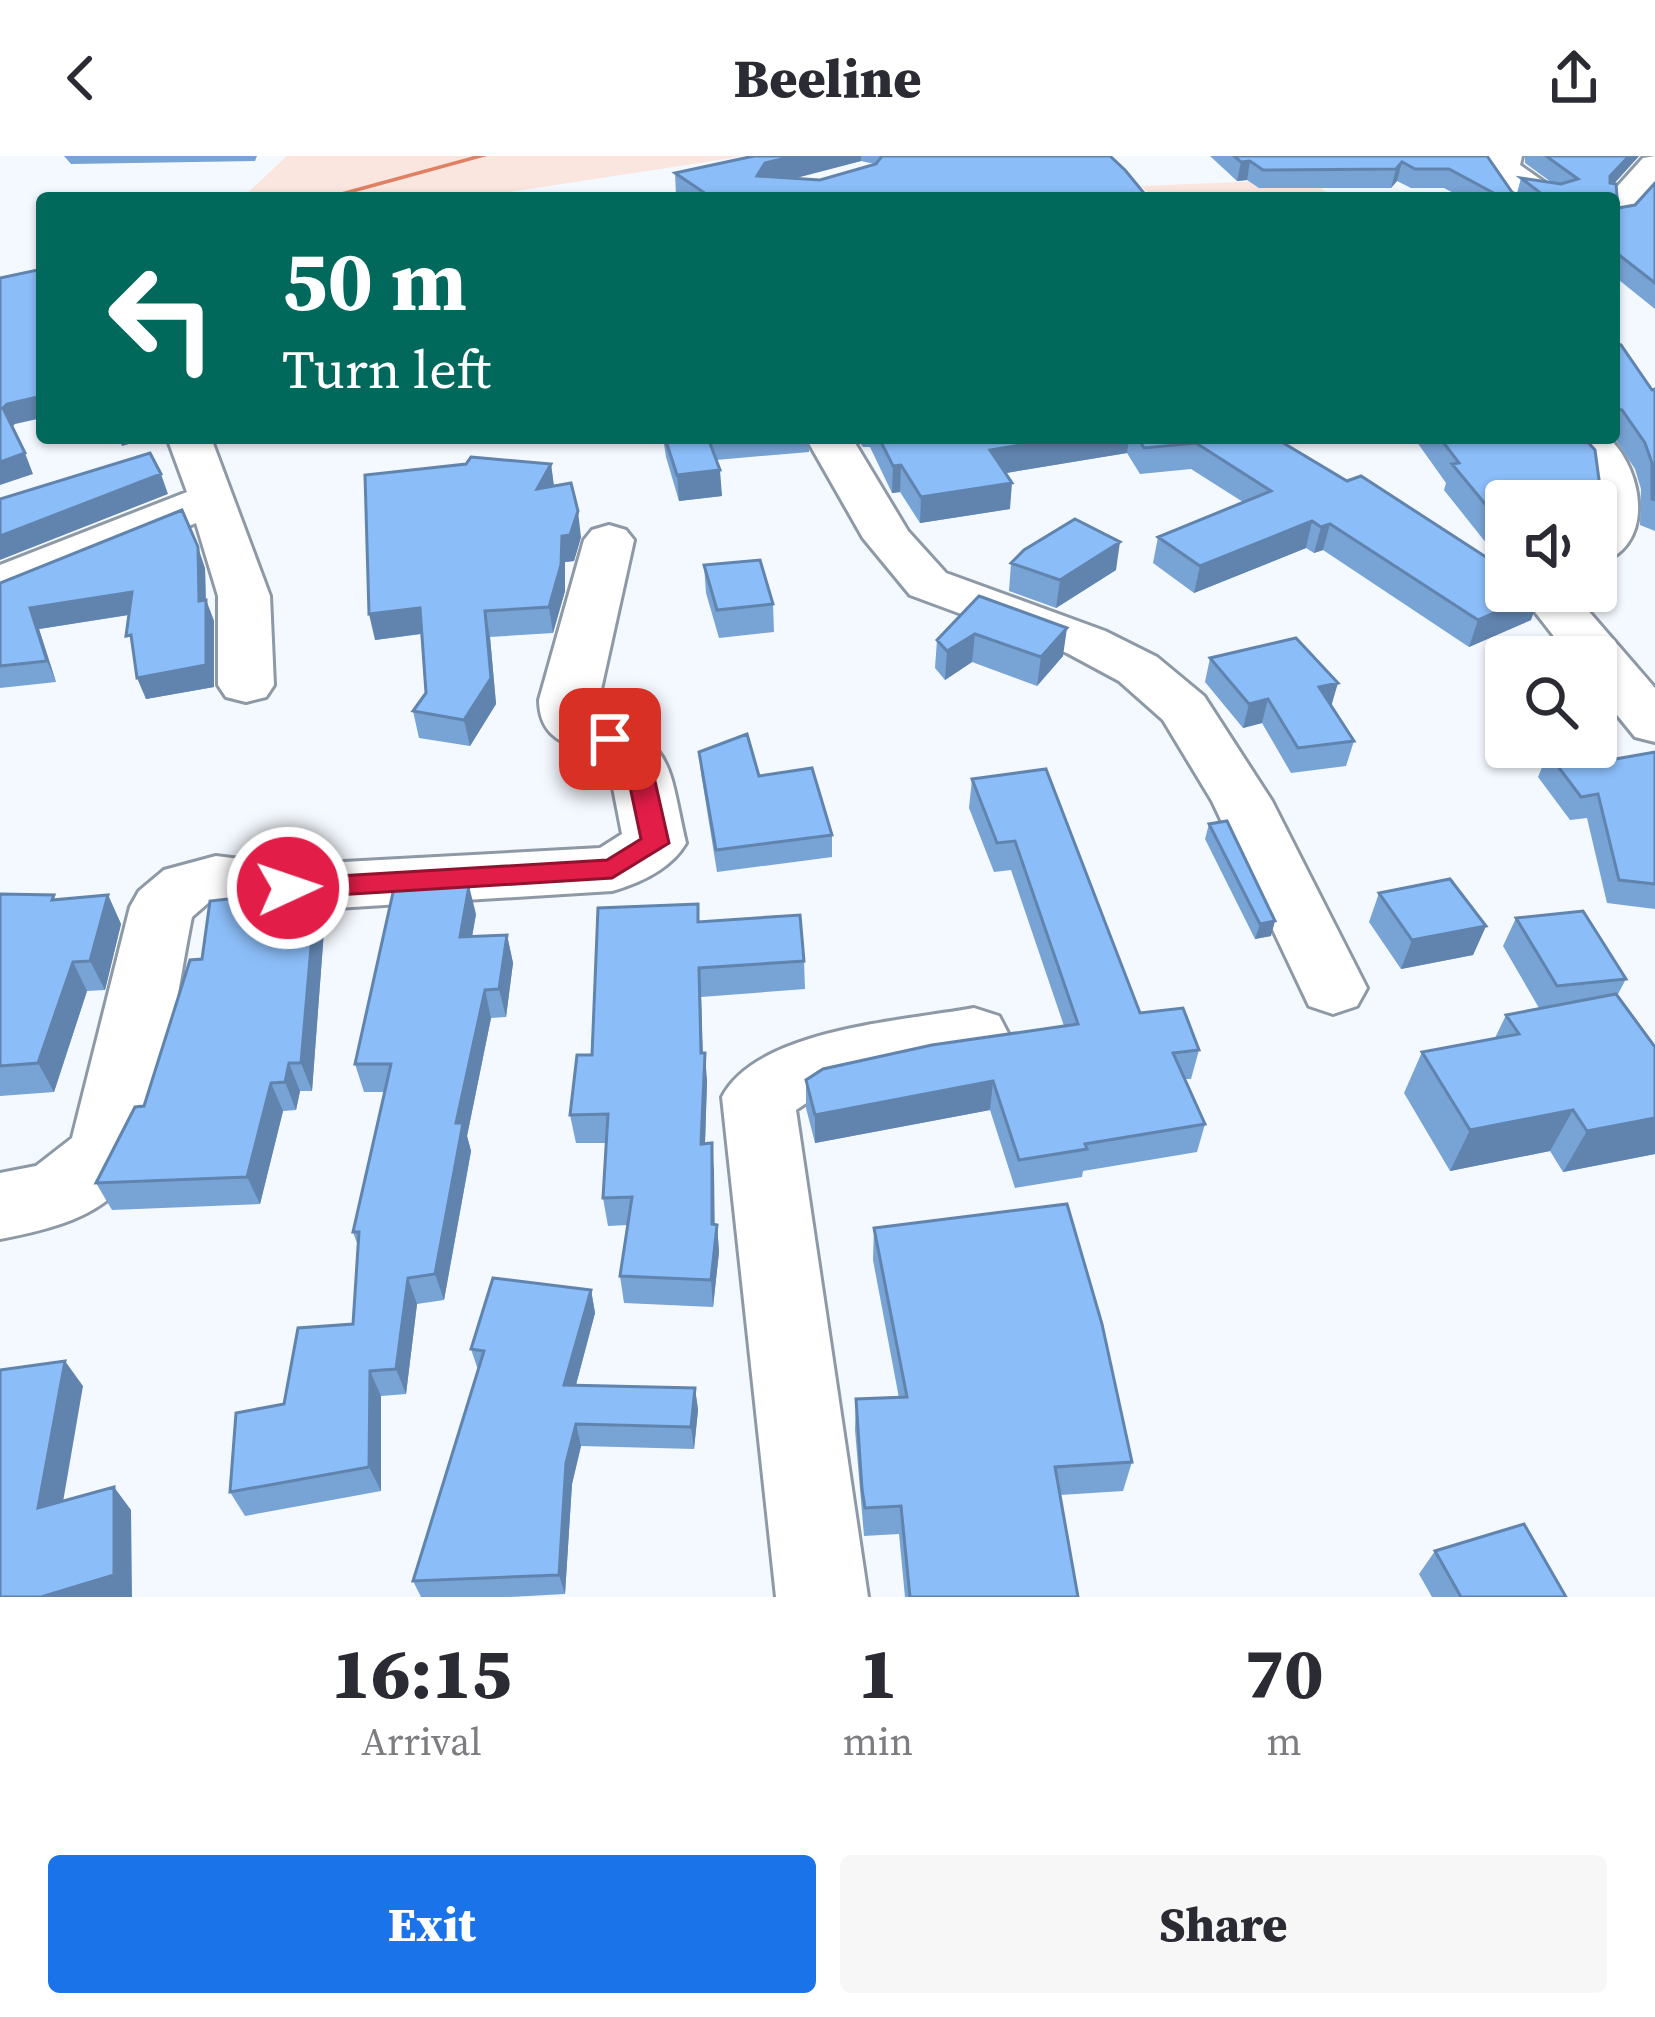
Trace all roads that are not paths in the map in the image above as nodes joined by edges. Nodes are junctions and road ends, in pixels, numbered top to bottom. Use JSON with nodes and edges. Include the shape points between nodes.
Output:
{"nodes":[{"id":1,"x":1505,"y":156,"type":"edge"},
{"id":2,"x":1653,"y":173,"type":"edge"},
{"id":3,"x":1538,"y":192,"type":"edge"},
{"id":4,"x":1620,"y":206,"type":"edge"},
{"id":5,"x":832,"y":444,"type":"edge"},
{"id":6,"x":1589,"y":444,"type":"edge"},
{"id":7,"x":183,"y":446,"type":"edge"},
{"id":8,"x":1616,"y":480,"type":"edge"},
{"id":9,"x":213,"y":499,"type":"junction"},
{"id":10,"x":609,"y":540,"type":"dead end"},
{"id":11,"x":0,"y":588,"type":"edge"},
{"id":12,"x":1561,"y":612,"type":"edge"},
{"id":13,"x":246,"y":685,"type":"dead end"},
{"id":14,"x":1655,"y":724,"type":"edge"},
{"id":15,"x":1333,"y":988,"type":"dead end"},
{"id":16,"x":974,"y":1035,"type":"edge"},
{"id":17,"x":0,"y":1206,"type":"edge"},
{"id":18,"x":822,"y":1597,"type":"edge"}],
"edges":[{"from":1,"to":3,"type":"street","via":[[1508,176]]},
{"from":2,"to":4,"type":"street"},
{"from":5,"to":15,"type":"street","via":[[887,538],[928,584],[1086,641],[1138,669],[1184,709],[1242,801]]},
{"from":6,"to":8,"type":"street"},
{"from":7,"to":9,"type":"street"},
{"from":9,"to":11,"type":"street"},
{"from":9,"to":13,"type":"street","via":[[244,596]]},
{"from":10,"to":17,"type":"street","via":[[568,722],[637,759],[655,843],[612,869],[288,888],[216,878],[186,886],[162,907],[98,1164],[83,1179]]},
{"from":12,"to":14,"type":"street"},
{"from":16,"to":18,"type":"street","via":[[803,1070],[758,1097]]}]}
